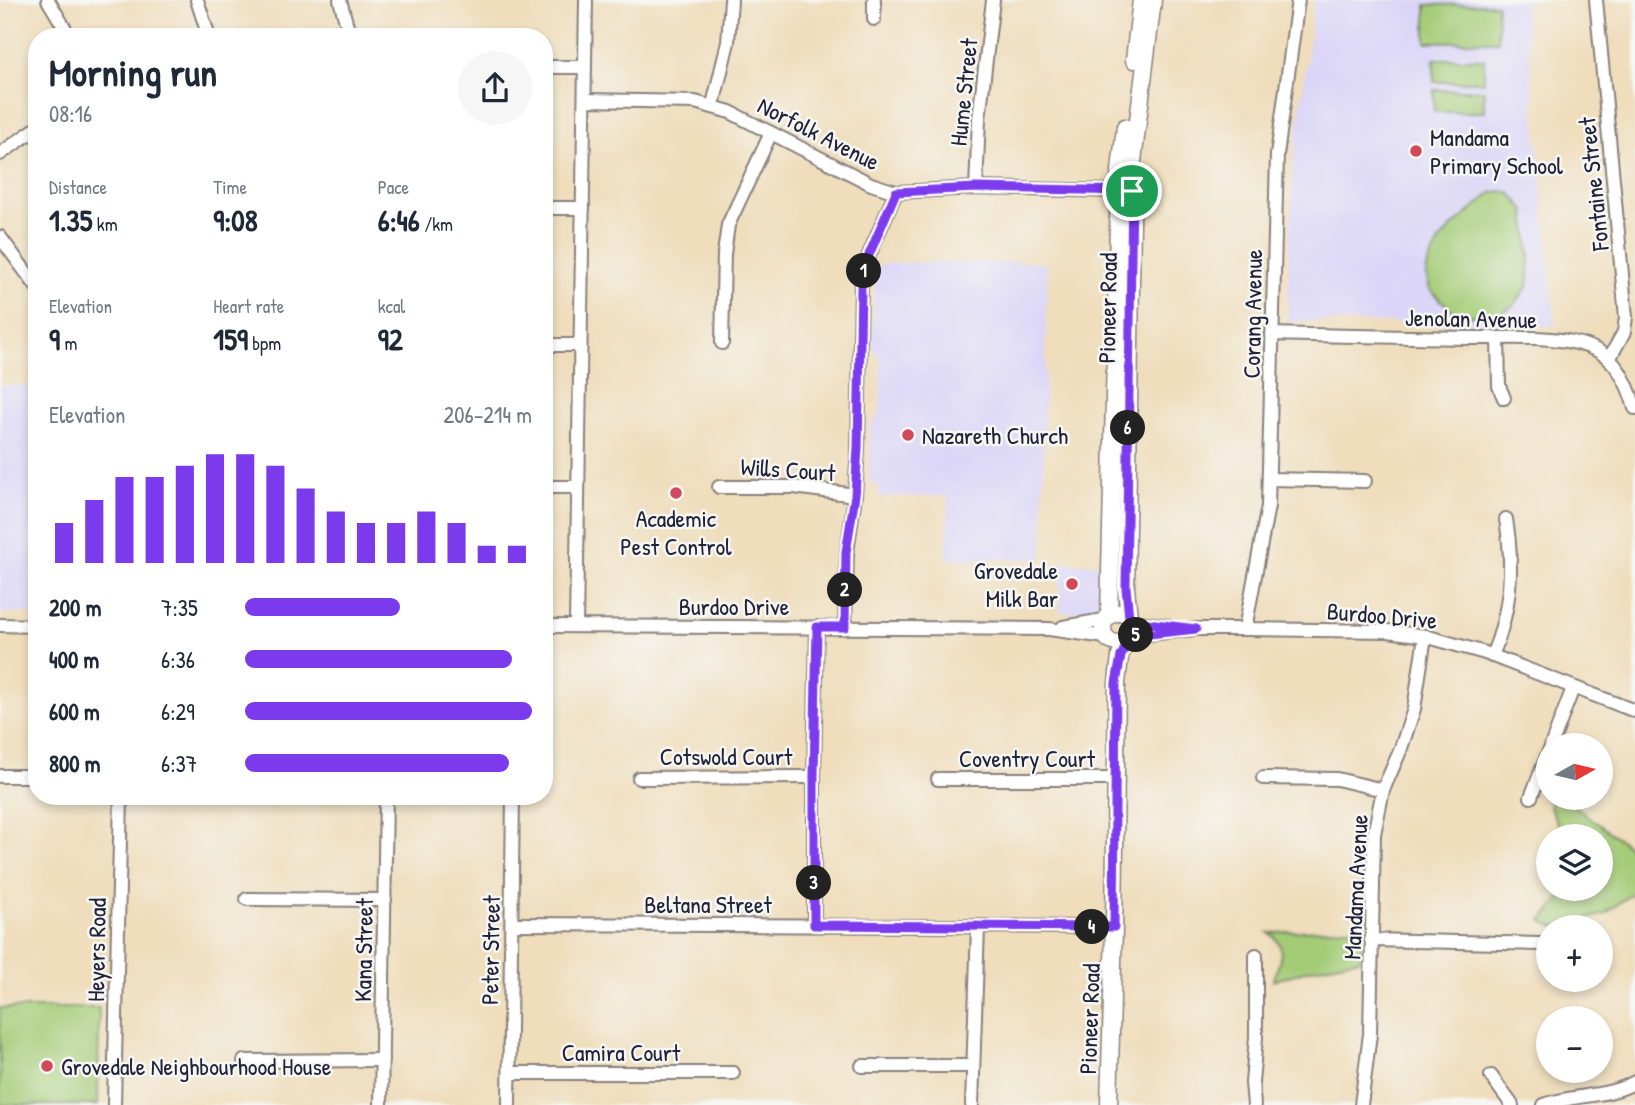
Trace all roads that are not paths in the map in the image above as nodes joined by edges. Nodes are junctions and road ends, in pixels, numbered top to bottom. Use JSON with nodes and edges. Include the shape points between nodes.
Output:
{"nodes":[{"id":1,"x":48,"y":0,"type":"edge"},
{"id":2,"x":197,"y":0,"type":"edge"},
{"id":3,"x":340,"y":0,"type":"edge"},
{"id":4,"x":586,"y":0,"type":"edge"},
{"id":5,"x":731,"y":0,"type":"edge"},
{"id":6,"x":874,"y":0,"type":"edge"},
{"id":7,"x":993,"y":0,"type":"edge"},
{"id":8,"x":1141,"y":0,"type":"edge"},
{"id":9,"x":1153,"y":0,"type":"edge"},
{"id":10,"x":1298,"y":0,"type":"edge"},
{"id":11,"x":1596,"y":0,"type":"edge"},
{"id":12,"x":874,"y":19,"type":"dead end"},
{"id":13,"x":65,"y":28,"type":"edge"},
{"id":14,"x":206,"y":28,"type":"edge"},
{"id":15,"x":348,"y":28,"type":"edge"},
{"id":16,"x":553,"y":67,"type":"edge"},
{"id":17,"x":585,"y":67,"type":"junction"},
{"id":18,"x":585,"y":100,"type":"junction"},
{"id":19,"x":713,"y":105,"type":"junction"},
{"id":20,"x":771,"y":133,"type":"junction"},
{"id":21,"x":28,"y":134,"type":"edge"},
{"id":22,"x":0,"y":154,"type":"edge"},
{"id":23,"x":976,"y":188,"type":"junction"},
{"id":24,"x":1126,"y":191,"type":"junction"},
{"id":25,"x":896,"y":192,"type":"junction"},
{"id":26,"x":553,"y":208,"type":"edge"},
{"id":27,"x":583,"y":208,"type":"junction"},
{"id":28,"x":0,"y":237,"type":"edge"},
{"id":29,"x":28,"y":276,"type":"edge"},
{"id":30,"x":1272,"y":334,"type":"junction"},
{"id":31,"x":1498,"y":339,"type":"junction"},
{"id":32,"x":722,"y":343,"type":"dead end"},
{"id":33,"x":553,"y":345,"type":"edge"},
{"id":34,"x":580,"y":345,"type":"junction"},
{"id":35,"x":1609,"y":359,"type":"junction"},
{"id":36,"x":1504,"y":398,"type":"dead end"},
{"id":37,"x":1635,"y":408,"type":"edge"},
{"id":38,"x":1269,"y":479,"type":"junction"},
{"id":39,"x":1365,"y":481,"type":"dead end"},
{"id":40,"x":719,"y":486,"type":"dead end"},
{"id":41,"x":553,"y":487,"type":"edge"},
{"id":42,"x":577,"y":487,"type":"junction"},
{"id":43,"x":855,"y":495,"type":"junction"},
{"id":44,"x":1506,"y":519,"type":"dead end"},
{"id":45,"x":0,"y":625,"type":"edge"},
{"id":46,"x":28,"y":625,"type":"edge"},
{"id":47,"x":553,"y":626,"type":"edge"},
{"id":48,"x":576,"y":626,"type":"junction"},
{"id":49,"x":817,"y":627,"type":"junction"},
{"id":50,"x":845,"y":627,"type":"junction"},
{"id":51,"x":1106,"y":628,"type":"junction"},
{"id":52,"x":1130,"y":629,"type":"junction"},
{"id":53,"x":1245,"y":629,"type":"junction"},
{"id":54,"x":1425,"y":636,"type":"junction"},
{"id":55,"x":1492,"y":656,"type":"junction"},
{"id":56,"x":1116,"y":683,"type":"junction"},
{"id":57,"x":1573,"y":688,"type":"junction"},
{"id":58,"x":1635,"y":711,"type":"edge"},
{"id":59,"x":1556,"y":733,"type":"edge"},
{"id":60,"x":0,"y":776,"type":"edge"},
{"id":61,"x":28,"y":776,"type":"edge"},
{"id":62,"x":814,"y":776,"type":"junction"},
{"id":63,"x":639,"y":778,"type":"dead end"},
{"id":64,"x":1263,"y":778,"type":"dead end"},
{"id":65,"x":938,"y":779,"type":"dead end"},
{"id":66,"x":1116,"y":779,"type":"junction"},
{"id":67,"x":1536,"y":784,"type":"edge"},
{"id":68,"x":1383,"y":790,"type":"junction"},
{"id":69,"x":1531,"y":797,"type":"dead end"},
{"id":70,"x":121,"y":805,"type":"edge"},
{"id":71,"x":386,"y":805,"type":"edge"},
{"id":72,"x":513,"y":805,"type":"edge"},
{"id":73,"x":247,"y":899,"type":"dead end"},
{"id":74,"x":385,"y":900,"type":"junction"},
{"id":75,"x":512,"y":924,"type":"junction"},
{"id":76,"x":814,"y":925,"type":"junction"},
{"id":77,"x":978,"y":927,"type":"junction"},
{"id":78,"x":1114,"y":927,"type":"junction"},
{"id":79,"x":1371,"y":940,"type":"junction"},
{"id":80,"x":1536,"y":944,"type":"edge"},
{"id":81,"x":1255,"y":955,"type":"dead end"},
{"id":82,"x":382,"y":1060,"type":"junction"},
{"id":83,"x":244,"y":1061,"type":"dead end"},
{"id":84,"x":862,"y":1066,"type":"dead end"},
{"id":85,"x":973,"y":1066,"type":"junction"},
{"id":86,"x":510,"y":1073,"type":"junction"},
{"id":87,"x":733,"y":1073,"type":"dead end"},
{"id":88,"x":1491,"y":1076,"type":"dead end"},
{"id":89,"x":1635,"y":1082,"type":"edge"},
{"id":90,"x":114,"y":1105,"type":"edge"},
{"id":91,"x":381,"y":1105,"type":"edge"},
{"id":92,"x":509,"y":1105,"type":"edge"},
{"id":93,"x":972,"y":1105,"type":"edge"},
{"id":94,"x":1109,"y":1105,"type":"edge"},
{"id":95,"x":1254,"y":1105,"type":"edge"},
{"id":96,"x":1361,"y":1105,"type":"edge"},
{"id":97,"x":1512,"y":1105,"type":"edge"},
{"id":98,"x":1544,"y":1105,"type":"edge"}],
"edges":[{"from":1,"to":13,"type":"street"},
{"from":2,"to":14,"type":"street"},
{"from":3,"to":15,"type":"street"},
{"from":4,"to":17,"type":"street"},
{"from":5,"to":19,"type":"street","via":[[728,42]]},
{"from":6,"to":12,"type":"street"},
{"from":7,"to":23,"type":"street","name":"Hume Street"},
{"from":8,"to":24,"type":"main road","name":"Pioneer Road","via":[[1121,156]]},
{"from":9,"to":24,"type":"main road","name":"Pioneer Road"},
{"from":10,"to":30,"type":"street","name":"Corang Avenue","via":[[1277,155]]},
{"from":11,"to":35,"type":"street","name":"Fontaine Street","via":[[1626,317],[1624,332]]},
{"from":16,"to":17,"type":"street"},
{"from":17,"to":18,"type":"street"},
{"from":18,"to":19,"type":"street","name":"Norfolk Avenue"},
{"from":18,"to":27,"type":"street"},
{"from":19,"to":20,"type":"street","name":"Norfolk Avenue"},
{"from":20,"to":25,"type":"street","name":"Norfolk Avenue"},
{"from":20,"to":32,"type":"street","via":[[728,225]]},
{"from":21,"to":22,"type":"street"},
{"from":23,"to":24,"type":"street","name":"Norfolk Avenue"},
{"from":23,"to":25,"type":"street","name":"Norfolk Avenue"},
{"from":24,"to":51,"type":"main road","name":"Pioneer Road","via":[[1112,587]]},
{"from":24,"to":52,"type":"main road","name":"Pioneer Road","via":[[1126,588]]},
{"from":25,"to":43,"type":"street","via":[[869,255],[861,287]]},
{"from":26,"to":27,"type":"street"},
{"from":27,"to":34,"type":"street"},
{"from":28,"to":29,"type":"street"},
{"from":30,"to":31,"type":"street","name":"Jenolan Avenue"},
{"from":30,"to":38,"type":"street","name":"Corang Avenue"},
{"from":31,"to":35,"type":"street","name":"Jenolan Avenue","via":[[1574,343]]},
{"from":31,"to":36,"type":"street","via":[[1499,386]]},
{"from":33,"to":34,"type":"street"},
{"from":34,"to":42,"type":"street"},
{"from":35,"to":37,"type":"street","via":[[1623,377]]},
{"from":38,"to":39,"type":"street"},
{"from":38,"to":53,"type":"street","name":"Corang Avenue"},
{"from":40,"to":43,"type":"street","name":"Wills Court","via":[[794,487]]},
{"from":41,"to":42,"type":"street"},
{"from":42,"to":48,"type":"street"},
{"from":43,"to":50,"type":"street","via":[[846,552]]},
{"from":44,"to":55,"type":"street","via":[[1511,585]]},
{"from":45,"to":46,"type":"street"},
{"from":47,"to":48,"type":"street","name":"Burdoo Drive"},
{"from":48,"to":49,"type":"street","name":"Burdoo Drive"},
{"from":49,"to":50,"type":"street","name":"Burdoo Drive"},
{"from":49,"to":62,"type":"street"},
{"from":50,"to":51,"type":"street","name":"Burdoo Drive"},
{"from":51,"to":52,"type":"main road","via":[[1114,643]]},
{"from":51,"to":52,"type":"main road","via":[[1115,613]]},
{"from":51,"to":56,"type":"main road","name":"Pioneer Road"},
{"from":52,"to":53,"type":"street","name":"Burdoo Drive"},
{"from":52,"to":56,"type":"main road","name":"Pioneer Road"},
{"from":53,"to":54,"type":"street","name":"Burdoo Drive","via":[[1388,631]]},
{"from":54,"to":55,"type":"street","name":"Burdoo Drive"},
{"from":54,"to":68,"type":"street","name":"Mandama Avenue","via":[[1414,709]]},
{"from":55,"to":57,"type":"street","name":"Burdoo Drive"},
{"from":56,"to":66,"type":"main road","name":"Pioneer Road"},
{"from":57,"to":58,"type":"street","name":"Burdoo Drive"},
{"from":57,"to":59,"type":"street"},
{"from":60,"to":61,"type":"street"},
{"from":62,"to":63,"type":"street","name":"Cotswold Court"},
{"from":62,"to":76,"type":"street"},
{"from":64,"to":68,"type":"street","via":[[1337,779]]},
{"from":65,"to":66,"type":"street","name":"Coventry Court"},
{"from":66,"to":78,"type":"main road","name":"Pioneer Road"},
{"from":67,"to":69,"type":"street"},
{"from":68,"to":79,"type":"street","name":"Mandama Avenue","via":[[1374,834]]},
{"from":70,"to":90,"type":"street","name":"Heyers Road"},
{"from":71,"to":74,"type":"street","name":"Kana Street"},
{"from":72,"to":75,"type":"street","name":"Peter Street"},
{"from":73,"to":74,"type":"street"},
{"from":74,"to":82,"type":"street","name":"Kana Street"},
{"from":75,"to":76,"type":"street","name":"Beltana Street"},
{"from":75,"to":86,"type":"street","name":"Peter Street"},
{"from":76,"to":77,"type":"street","name":"Beltana Street"},
{"from":77,"to":78,"type":"street","name":"Beltana Street"},
{"from":77,"to":85,"type":"street"},
{"from":78,"to":94,"type":"main road","name":"Pioneer Road"},
{"from":79,"to":80,"type":"street"},
{"from":79,"to":96,"type":"street","name":"Mandama Avenue","via":[[1370,1034]]},
{"from":81,"to":95,"type":"street"},
{"from":82,"to":83,"type":"street"},
{"from":82,"to":91,"type":"street","name":"Kana Street"},
{"from":84,"to":85,"type":"street"},
{"from":85,"to":93,"type":"street"},
{"from":86,"to":87,"type":"street","name":"Camira Court"},
{"from":86,"to":92,"type":"street","name":"Peter Street"},
{"from":88,"to":97,"type":"street"},
{"from":89,"to":98,"type":"street"}]}
